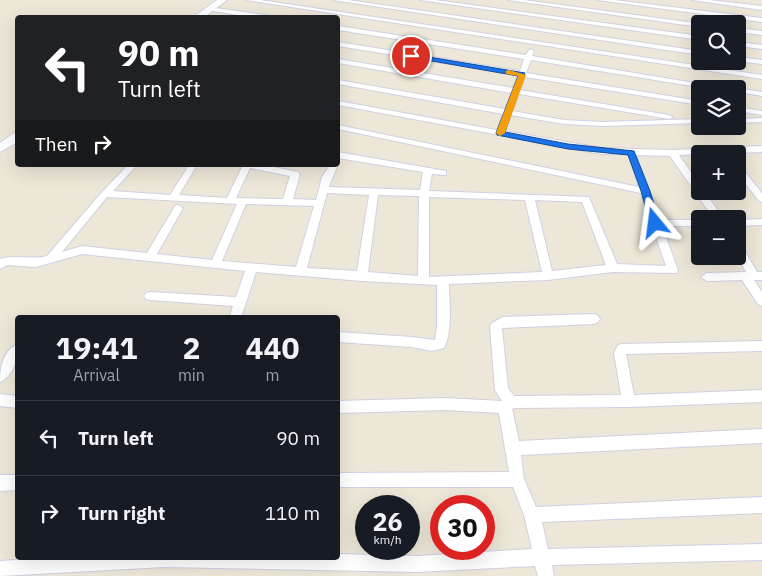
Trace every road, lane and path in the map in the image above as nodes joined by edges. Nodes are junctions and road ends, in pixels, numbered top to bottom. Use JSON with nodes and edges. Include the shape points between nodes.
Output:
{"nodes":[{"id":1,"x":223,"y":0,"type":"edge"},
{"id":2,"x":248,"y":0,"type":"edge"},
{"id":3,"x":339,"y":0,"type":"edge"},
{"id":4,"x":422,"y":0,"type":"edge"},
{"id":5,"x":510,"y":0,"type":"edge"},
{"id":6,"x":600,"y":0,"type":"edge"},
{"id":7,"x":695,"y":0,"type":"edge"},
{"id":8,"x":760,"y":0,"type":"edge"},
{"id":9,"x":550,"y":3,"type":"edge"},
{"id":10,"x":762,"y":8,"type":"edge"},
{"id":11,"x":210,"y":9,"type":"junction"},
{"id":12,"x":328,"y":12,"type":"junction"},
{"id":13,"x":201,"y":15,"type":"edge"},
{"id":14,"x":251,"y":15,"type":"edge"},
{"id":15,"x":325,"y":15,"type":"edge"},
{"id":16,"x":544,"y":17,"type":"junction"},
{"id":17,"x":762,"y":20,"type":"edge"},
{"id":18,"x":691,"y":24,"type":"edge"},
{"id":19,"x":340,"y":28,"type":"edge"},
{"id":20,"x":539,"y":30,"type":"junction"},
{"id":21,"x":746,"y":31,"type":"edge"},
{"id":22,"x":762,"y":33,"type":"edge"},
{"id":23,"x":691,"y":37,"type":"edge"},
{"id":24,"x":534,"y":42,"type":"junction"},
{"id":25,"x":340,"y":44,"type":"edge"},
{"id":26,"x":746,"y":45,"type":"edge"},
{"id":27,"x":762,"y":47,"type":"edge"},
{"id":28,"x":691,"y":52,"type":"edge"},
{"id":29,"x":529,"y":58,"type":"junction"},
{"id":30,"x":746,"y":59,"type":"edge"},
{"id":31,"x":340,"y":61,"type":"edge"},
{"id":32,"x":762,"y":62,"type":"edge"},
{"id":33,"x":522,"y":75,"type":"junction"},
{"id":34,"x":762,"y":77,"type":"edge"},
{"id":35,"x":340,"y":82,"type":"edge"},
{"id":36,"x":691,"y":83,"type":"edge"},
{"id":37,"x":746,"y":91,"type":"edge"},
{"id":38,"x":515,"y":92,"type":"junction"},
{"id":39,"x":762,"y":94,"type":"edge"},
{"id":40,"x":691,"y":102,"type":"edge"},
{"id":41,"x":340,"y":103,"type":"edge"},
{"id":42,"x":746,"y":110,"type":"edge"},
{"id":43,"x":508,"y":112,"type":"junction"},
{"id":44,"x":762,"y":113,"type":"edge"},
{"id":45,"x":691,"y":120,"type":"edge"},
{"id":46,"x":762,"y":120,"type":"edge"},
{"id":47,"x":691,"y":121,"type":"edge"},
{"id":48,"x":746,"y":121,"type":"edge"},
{"id":49,"x":340,"y":127,"type":"edge"},
{"id":50,"x":500,"y":133,"type":"junction"},
{"id":51,"x":15,"y":138,"type":"edge"},
{"id":52,"x":0,"y":148,"type":"edge"},
{"id":53,"x":762,"y":149,"type":"edge"},
{"id":54,"x":746,"y":150,"type":"edge"},
{"id":55,"x":631,"y":152,"type":"junction"},
{"id":56,"x":673,"y":153,"type":"junction"},
{"id":57,"x":691,"y":153,"type":"edge"},
{"id":58,"x":340,"y":156,"type":"edge"},
{"id":59,"x":131,"y":167,"type":"edge"},
{"id":60,"x":193,"y":167,"type":"edge"},
{"id":61,"x":248,"y":167,"type":"edge"},
{"id":62,"x":259,"y":167,"type":"edge"},
{"id":63,"x":333,"y":167,"type":"edge"},
{"id":64,"x":428,"y":170,"type":"junction"},
{"id":65,"x":443,"y":173,"type":"dead end"},
{"id":66,"x":746,"y":179,"type":"edge"},
{"id":67,"x":323,"y":190,"type":"junction"},
{"id":68,"x":646,"y":191,"type":"junction"},
{"id":69,"x":374,"y":192,"type":"junction"},
{"id":70,"x":105,"y":194,"type":"junction"},
{"id":71,"x":424,"y":195,"type":"junction"},
{"id":72,"x":529,"y":197,"type":"junction"},
{"id":73,"x":174,"y":198,"type":"junction"},
{"id":74,"x":762,"y":199,"type":"edge"},
{"id":75,"x":230,"y":201,"type":"junction"},
{"id":76,"x":243,"y":201,"type":"junction"},
{"id":77,"x":286,"y":202,"type":"junction"},
{"id":78,"x":318,"y":203,"type":"junction"},
{"id":79,"x":178,"y":208,"type":"dead end"},
{"id":80,"x":713,"y":210,"type":"edge"},
{"id":81,"x":746,"y":222,"type":"edge"},
{"id":82,"x":762,"y":222,"type":"edge"},
{"id":83,"x":655,"y":223,"type":"junction"},
{"id":84,"x":691,"y":223,"type":"edge"},
{"id":85,"x":150,"y":257,"type":"junction"},
{"id":86,"x":50,"y":259,"type":"junction"},
{"id":87,"x":746,"y":262,"type":"edge"},
{"id":88,"x":0,"y":264,"type":"edge"},
{"id":89,"x":215,"y":264,"type":"junction"},
{"id":90,"x":252,"y":268,"type":"junction"},
{"id":91,"x":613,"y":268,"type":"junction"},
{"id":92,"x":300,"y":272,"type":"junction"},
{"id":93,"x":548,"y":276,"type":"junction"},
{"id":94,"x":754,"y":276,"type":"edge"},
{"id":95,"x":362,"y":277,"type":"junction"},
{"id":96,"x":707,"y":277,"type":"dead end"},
{"id":97,"x":422,"y":280,"type":"junction"},
{"id":98,"x":442,"y":281,"type":"junction"},
{"id":99,"x":150,"y":296,"type":"dead end"},
{"id":100,"x":240,"y":302,"type":"junction"},
{"id":101,"x":762,"y":302,"type":"edge"},
{"id":102,"x":236,"y":315,"type":"edge"},
{"id":103,"x":594,"y":319,"type":"dead end"},
{"id":104,"x":340,"y":337,"type":"edge"},
{"id":105,"x":762,"y":346,"type":"edge"},
{"id":106,"x":15,"y":354,"type":"edge"},
{"id":107,"x":0,"y":376,"type":"edge"},
{"id":108,"x":762,"y":396,"type":"edge"},
{"id":109,"x":0,"y":400,"type":"edge"},
{"id":110,"x":629,"y":401,"type":"junction"},
{"id":111,"x":15,"y":402,"type":"edge"},
{"id":112,"x":508,"y":405,"type":"junction"},
{"id":113,"x":340,"y":407,"type":"edge"},
{"id":114,"x":762,"y":436,"type":"edge"},
{"id":115,"x":513,"y":448,"type":"junction"},
{"id":116,"x":517,"y":479,"type":"junction"},
{"id":117,"x":340,"y":480,"type":"edge"},
{"id":118,"x":15,"y":482,"type":"edge"},
{"id":119,"x":0,"y":483,"type":"edge"},
{"id":120,"x":762,"y":505,"type":"edge"},
{"id":121,"x":532,"y":515,"type":"junction"},
{"id":122,"x":762,"y":552,"type":"edge"},
{"id":123,"x":542,"y":556,"type":"junction"},
{"id":124,"x":134,"y":560,"type":"edge"},
{"id":125,"x":248,"y":560,"type":"edge"},
{"id":126,"x":0,"y":569,"type":"edge"},
{"id":127,"x":546,"y":576,"type":"edge"}],
"edges":[{"from":1,"to":11,"type":"main road"},
{"from":2,"to":12,"type":"street"},
{"from":3,"to":12,"type":"street"},
{"from":3,"to":20,"type":"street"},
{"from":4,"to":16,"type":"street"},
{"from":5,"to":9,"type":"street"},
{"from":6,"to":17,"type":"street"},
{"from":7,"to":10,"type":"street"},
{"from":8,"to":10,"type":"street"},
{"from":9,"to":16,"type":"street"},
{"from":9,"to":18,"type":"street"},
{"from":11,"to":13,"type":"main road"},
{"from":11,"to":14,"type":"street"},
{"from":12,"to":15,"type":"street"},
{"from":12,"to":24,"type":"street"},
{"from":16,"to":20,"type":"street"},
{"from":16,"to":23,"type":"street"},
{"from":19,"to":29,"type":"street"},
{"from":20,"to":24,"type":"street"},
{"from":20,"to":28,"type":"street"},
{"from":21,"to":22,"type":"street"},
{"from":24,"to":29,"type":"street"},
{"from":24,"to":34,"type":"street"},
{"from":25,"to":33,"type":"street"},
{"from":26,"to":27,"type":"street"},
{"from":29,"to":33,"type":"street"},
{"from":29,"to":36,"type":"street"},
{"from":30,"to":32,"type":"street"},
{"from":31,"to":38,"type":"street"},
{"from":33,"to":38,"type":"street"},
{"from":33,"to":40,"type":"street"},
{"from":35,"to":43,"type":"street"},
{"from":37,"to":39,"type":"street"},
{"from":38,"to":43,"type":"street"},
{"from":38,"to":45,"type":"street"},
{"from":41,"to":50,"type":"street"},
{"from":42,"to":44,"type":"street"},
{"from":43,"to":47,"type":"street","via":[[564,122],[603,124]]},
{"from":43,"to":50,"type":"street"},
{"from":46,"to":48,"type":"street"},
{"from":49,"to":68,"type":"street"},
{"from":50,"to":55,"type":"street","via":[[568,146]]},
{"from":51,"to":52,"type":"main road"},
{"from":53,"to":54,"type":"street"},
{"from":55,"to":56,"type":"street"},
{"from":55,"to":68,"type":"street"},
{"from":56,"to":57,"type":"street"},
{"from":56,"to":80,"type":"street"},
{"from":58,"to":64,"type":"street"},
{"from":59,"to":70,"type":"street"},
{"from":60,"to":73,"type":"street"},
{"from":61,"to":75,"type":"street"},
{"from":62,"to":77,"type":"street","via":[[295,174]]},
{"from":63,"to":67,"type":"street"},
{"from":64,"to":65,"type":"street"},
{"from":64,"to":71,"type":"street"},
{"from":66,"to":74,"type":"street"},
{"from":67,"to":69,"type":"street"},
{"from":67,"to":78,"type":"street"},
{"from":68,"to":83,"type":"street"},
{"from":69,"to":71,"type":"street"},
{"from":69,"to":95,"type":"street"},
{"from":70,"to":73,"type":"street"},
{"from":70,"to":86,"type":"street"},
{"from":71,"to":72,"type":"street"},
{"from":71,"to":97,"type":"street"},
{"from":72,"to":91,"type":"street","via":[[586,199]]},
{"from":72,"to":93,"type":"street"},
{"from":73,"to":75,"type":"street"},
{"from":75,"to":76,"type":"street"},
{"from":76,"to":77,"type":"street"},
{"from":76,"to":89,"type":"street"},
{"from":77,"to":78,"type":"street"},
{"from":78,"to":92,"type":"street"},
{"from":79,"to":85,"type":"street"},
{"from":81,"to":82,"type":"street"},
{"from":83,"to":84,"type":"street"},
{"from":83,"to":91,"type":"street","via":[[673,270]]},
{"from":85,"to":86,"type":"street","via":[[82,250]]},
{"from":85,"to":89,"type":"street"},
{"from":86,"to":88,"type":"street","via":[[26,264],[4,261]]},
{"from":87,"to":94,"type":"street"},
{"from":89,"to":90,"type":"street"},
{"from":90,"to":92,"type":"street"},
{"from":90,"to":100,"type":"street"},
{"from":91,"to":93,"type":"street"},
{"from":92,"to":95,"type":"street"},
{"from":93,"to":98,"type":"street"},
{"from":94,"to":96,"type":"street"},
{"from":94,"to":101,"type":"street"},
{"from":95,"to":97,"type":"street"},
{"from":97,"to":98,"type":"street"},
{"from":98,"to":104,"type":"street","via":[[440,344],[432,346]]},
{"from":99,"to":100,"type":"street"},
{"from":100,"to":102,"type":"street"},
{"from":103,"to":112,"type":"street","via":[[503,322],[496,326],[502,390]]},
{"from":105,"to":110,"type":"street","via":[[622,349],[620,353]]},
{"from":106,"to":107,"type":"street"},
{"from":108,"to":110,"type":"street"},
{"from":109,"to":111,"type":"street"},
{"from":110,"to":112,"type":"street"},
{"from":112,"to":113,"type":"street"},
{"from":112,"to":115,"type":"street"},
{"from":114,"to":115,"type":"street"},
{"from":115,"to":116,"type":"street"},
{"from":116,"to":117,"type":"street"},
{"from":116,"to":121,"type":"street"},
{"from":118,"to":119,"type":"street"},
{"from":120,"to":121,"type":"street"},
{"from":121,"to":123,"type":"street"},
{"from":122,"to":123,"type":"street"},
{"from":123,"to":125,"type":"street","via":[[417,564]]},
{"from":123,"to":127,"type":"street"},
{"from":124,"to":126,"type":"street"}]}
